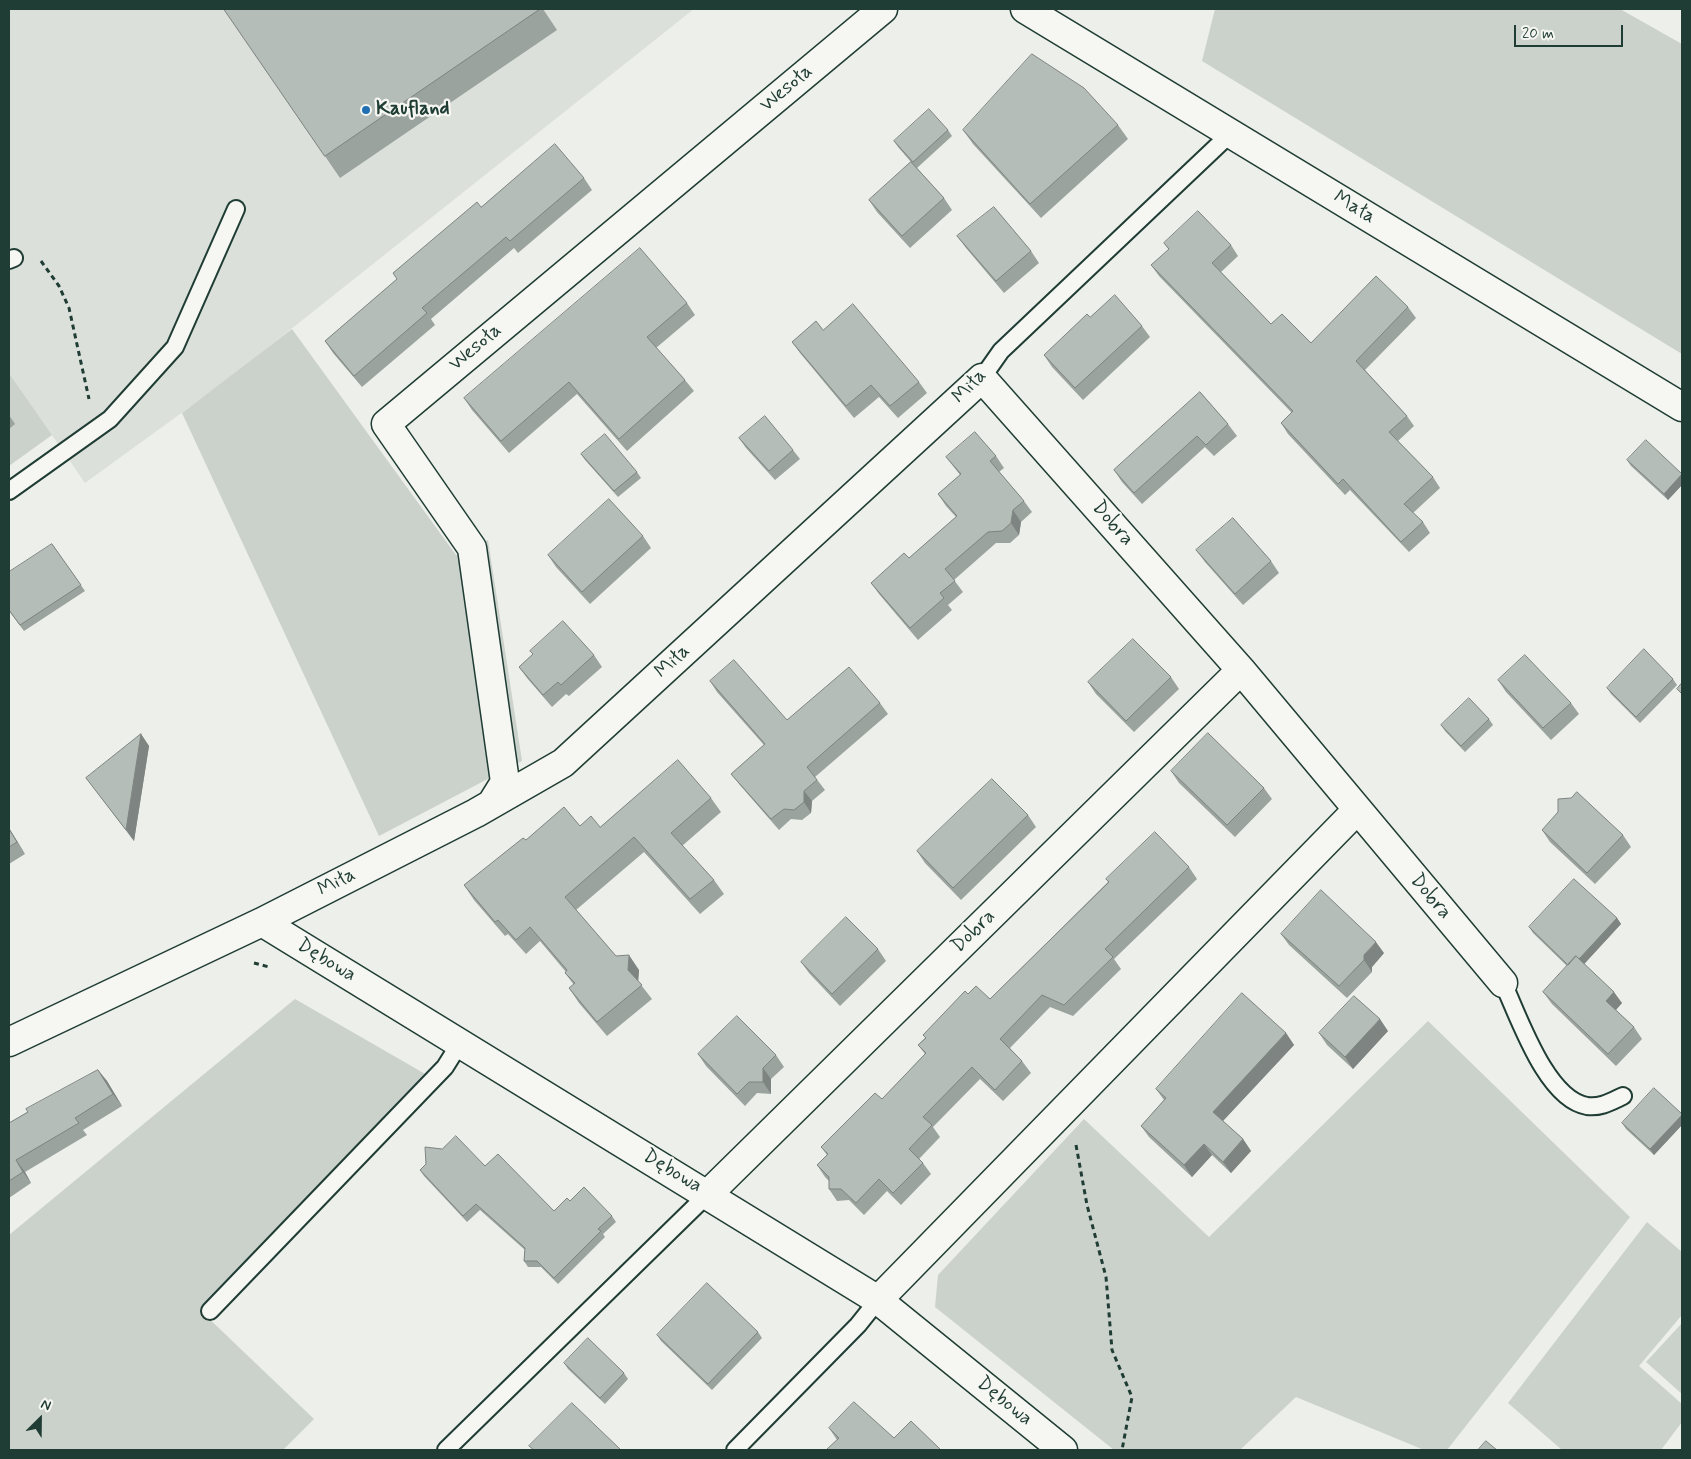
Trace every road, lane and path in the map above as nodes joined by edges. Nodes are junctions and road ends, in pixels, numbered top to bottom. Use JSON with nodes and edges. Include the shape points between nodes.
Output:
{"nodes":[{"id":1,"x":883,"y":9,"type":"edge"},
{"id":2,"x":1024,"y":9,"type":"edge"},
{"id":3,"x":1231,"y":133,"type":"junction"},
{"id":4,"x":236,"y":209,"type":"dead end"},
{"id":5,"x":36,"y":254,"type":"dead end"},
{"id":6,"x":982,"y":378,"type":"junction"},
{"id":7,"x":1682,"y":407,"type":"edge"},
{"id":8,"x":96,"y":429,"type":"junction"},
{"id":9,"x":9,"y":491,"type":"edge"},
{"id":10,"x":1241,"y":670,"type":"junction"},
{"id":11,"x":492,"y":803,"type":"junction"},
{"id":12,"x":1357,"y":810,"type":"junction"},
{"id":13,"x":262,"y":922,"type":"junction"},
{"id":14,"x":253,"y":963,"type":"dead end"},
{"id":15,"x":277,"y":970,"type":"dead end"},
{"id":16,"x":1503,"y":983,"type":"joint"},
{"id":17,"x":9,"y":1042,"type":"edge"},
{"id":18,"x":460,"y":1043,"type":"junction"},
{"id":19,"x":1623,"y":1096,"type":"dead end"},
{"id":20,"x":1068,"y":1105,"type":"junction"},
{"id":21,"x":708,"y":1194,"type":"junction"},
{"id":22,"x":878,"y":1300,"type":"junction"},
{"id":23,"x":210,"y":1311,"type":"dead end"},
{"id":24,"x":446,"y":1450,"type":"edge"},
{"id":25,"x":735,"y":1450,"type":"edge"},
{"id":26,"x":1063,"y":1450,"type":"edge"},
{"id":27,"x":1122,"y":1450,"type":"edge"}],
"edges":[{"from":1,"to":11,"type":"street","name":"Wesoła","via":[[386,424],[472,548],[505,782]]},
{"from":2,"to":3,"type":"street","name":"Mała"},
{"from":3,"to":6,"type":"lane","name":"Miła","via":[[1001,351]]},
{"from":3,"to":7,"type":"street","name":"Mała"},
{"from":4,"to":8,"type":"lane","via":[[175,347],[110,419]]},
{"from":5,"to":8,"type":"path","via":[[59,286],[69,308]]},
{"from":6,"to":10,"type":"street","name":"Dobra"},
{"from":6,"to":11,"type":"street","name":"Miła","via":[[563,763]]},
{"from":8,"to":9,"type":"lane"},
{"from":10,"to":12,"type":"street","name":"Dobra"},
{"from":10,"to":21,"type":"street","name":"Dobra"},
{"from":11,"to":13,"type":"street","name":"Miła"},
{"from":12,"to":16,"type":"street","name":"Dobra"},
{"from":12,"to":20,"type":"street"},
{"from":13,"to":17,"type":"street","name":"Miła"},
{"from":13,"to":18,"type":"street","name":"Dębowa"},
{"from":14,"to":15,"type":"path"},
{"from":16,"to":19,"type":"lane","via":[[1546,1073],[1565,1095],[1586,1106],[1605,1105]]},
{"from":18,"to":21,"type":"street","name":"Dębowa"},
{"from":18,"to":23,"type":"lane","via":[[445,1067]]},
{"from":20,"to":22,"type":"street"},
{"from":20,"to":27,"type":"path","via":[[1087,1205],[1106,1277],[1112,1350],[1132,1397]]},
{"from":21,"to":22,"type":"street","name":"Dębowa"},
{"from":21,"to":24,"type":"lane"},
{"from":22,"to":25,"type":"lane","via":[[858,1325]]},
{"from":22,"to":26,"type":"street","name":"Dębowa"}]}
